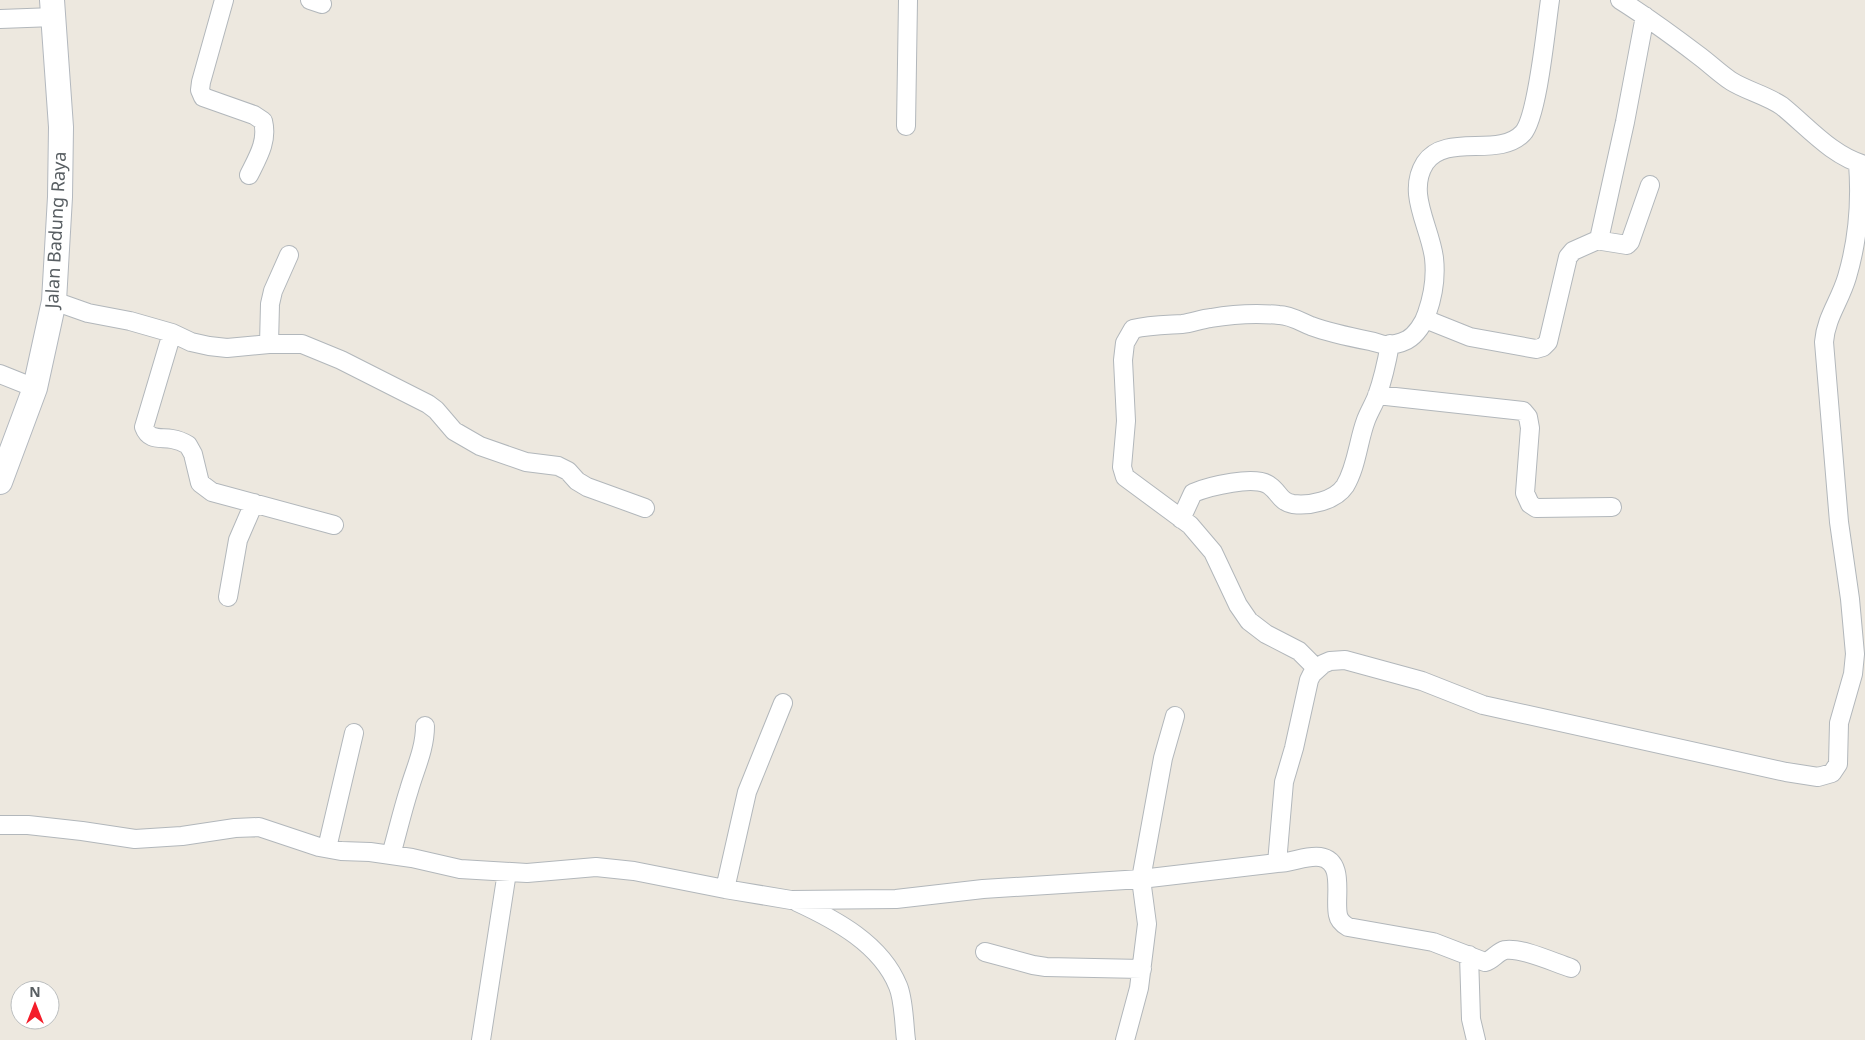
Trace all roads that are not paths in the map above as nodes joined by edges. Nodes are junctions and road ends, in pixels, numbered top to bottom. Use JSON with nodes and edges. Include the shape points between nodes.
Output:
{"nodes":[{"id":1,"x":224,"y":0,"type":"edge"},
{"id":2,"x":908,"y":0,"type":"edge"},
{"id":3,"x":1550,"y":0,"type":"edge"},
{"id":4,"x":1620,"y":0,"type":"edge"},
{"id":5,"x":53,"y":9,"type":"edge"},
{"id":6,"x":1644,"y":16,"type":"junction"},
{"id":7,"x":0,"y":19,"type":"edge"},
{"id":8,"x":906,"y":126,"type":"dead end"},
{"id":9,"x":1862,"y":164,"type":"edge"},
{"id":10,"x":249,"y":175,"type":"dead end"},
{"id":11,"x":1650,"y":185,"type":"dead end"},
{"id":12,"x":1600,"y":239,"type":"junction"},
{"id":13,"x":290,"y":254,"type":"dead end"},
{"id":14,"x":54,"y":301,"type":"junction"},
{"id":15,"x":1425,"y":319,"type":"junction"},
{"id":16,"x":172,"y":334,"type":"junction"},
{"id":17,"x":269,"y":344,"type":"junction"},
{"id":18,"x":1390,"y":344,"type":"junction"},
{"id":19,"x":0,"y":374,"type":"edge"},
{"id":20,"x":35,"y":388,"type":"junction"},
{"id":21,"x":1377,"y":395,"type":"junction"},
{"id":22,"x":0,"y":482,"type":"edge"},
{"id":23,"x":254,"y":504,"type":"junction"},
{"id":24,"x":1612,"y":507,"type":"dead end"},
{"id":25,"x":645,"y":508,"type":"dead end"},
{"id":26,"x":1181,"y":519,"type":"junction"},
{"id":27,"x":334,"y":525,"type":"dead end"},
{"id":28,"x":1857,"y":596,"type":"edge"},
{"id":29,"x":228,"y":597,"type":"dead end"},
{"id":30,"x":1317,"y":669,"type":"junction"},
{"id":31,"x":783,"y":703,"type":"dead end"},
{"id":32,"x":1174,"y":716,"type":"dead end"},
{"id":33,"x":424,"y":726,"type":"dead end"},
{"id":34,"x":354,"y":733,"type":"dead end"},
{"id":35,"x":0,"y":826,"type":"edge"},
{"id":36,"x":327,"y":848,"type":"junction"},
{"id":37,"x":391,"y":855,"type":"junction"},
{"id":38,"x":1277,"y":864,"type":"junction"},
{"id":39,"x":507,"y":872,"type":"junction"},
{"id":40,"x":1141,"y":879,"type":"junction"},
{"id":41,"x":725,"y":889,"type":"junction"},
{"id":42,"x":791,"y":900,"type":"junction"},
{"id":43,"x":985,"y":952,"type":"dead end"},
{"id":44,"x":1469,"y":955,"type":"junction"},
{"id":45,"x":1571,"y":968,"type":"dead end"},
{"id":46,"x":1142,"y":969,"type":"junction"},
{"id":47,"x":481,"y":1040,"type":"edge"},
{"id":48,"x":906,"y":1040,"type":"edge"},
{"id":49,"x":1125,"y":1040,"type":"edge"},
{"id":50,"x":1476,"y":1040,"type":"edge"}],
"edges":[{"from":1,"to":10,"type":"street","via":[[200,90],[203,97],[263,120],[263,146]]},
{"from":2,"to":8,"type":"street"},
{"from":3,"to":15,"type":"street","via":[[1536,99],[1524,133],[1501,144],[1452,147],[1428,159],[1422,168],[1418,199],[1435,272]]},
{"from":4,"to":6,"type":"street"},
{"from":5,"to":7,"type":"street"},
{"from":5,"to":14,"type":"main road","name":"Jalan Badung Raya","via":[[61,127]]},
{"from":6,"to":9,"type":"street","via":[[1718,72],[1767,96],[1831,148]]},
{"from":6,"to":12,"type":"street"},
{"from":9,"to":28,"type":"street","via":[[1856,241],[1845,284],[1826,324],[1824,342],[1839,522]]},
{"from":11,"to":12,"type":"street","via":[[1630,242],[1627,245]]},
{"from":12,"to":15,"type":"street","via":[[1573,251],[1568,258],[1548,342],[1542,347],[1536,349],[1470,337]]},
{"from":13,"to":17,"type":"street","via":[[273,291]]},
{"from":14,"to":16,"type":"street"},
{"from":14,"to":20,"type":"main road","name":"Jalan Badung Raya"},
{"from":15,"to":18,"type":"street","via":[[1408,339]]},
{"from":16,"to":17,"type":"street","via":[[191,342],[227,348]]},
{"from":16,"to":23,"type":"street","via":[[144,426],[146,433],[188,445],[200,483],[212,492]]},
{"from":17,"to":25,"type":"street","via":[[302,344],[327,354],[428,404],[454,431],[480,446],[526,462],[558,466],[588,487]]},
{"from":18,"to":21,"type":"street"},
{"from":18,"to":26,"type":"street","via":[[1339,335],[1282,315],[1244,314],[1133,329],[1124,343],[1124,477]]},
{"from":19,"to":20,"type":"street"},
{"from":20,"to":22,"type":"main road","name":"Jalan Badung Raya"},
{"from":21,"to":24,"type":"street","via":[[1523,411],[1530,428],[1524,493],[1530,504],[1536,508]]},
{"from":21,"to":26,"type":"street","via":[[1344,487],[1329,498],[1310,504],[1292,504],[1284,501],[1265,483],[1244,481],[1192,493]]},
{"from":23,"to":27,"type":"street"},
{"from":23,"to":29,"type":"street","via":[[238,540]]},
{"from":26,"to":30,"type":"street","via":[[1213,552],[1238,605],[1250,621],[1266,634],[1299,651]]},
{"from":28,"to":30,"type":"street","via":[[1853,674],[1839,723],[1838,764],[1832,773],[1818,777],[1483,705],[1422,681],[1345,660],[1330,661]]},
{"from":30,"to":38,"type":"street","via":[[1309,680],[1284,782]]},
{"from":31,"to":41,"type":"street","via":[[747,792]]},
{"from":32,"to":40,"type":"street"},
{"from":33,"to":37,"type":"street","via":[[422,750]]},
{"from":34,"to":36,"type":"street"},
{"from":35,"to":36,"type":"street","via":[[46,827],[135,839],[259,828]]},
{"from":36,"to":37,"type":"street"},
{"from":37,"to":39,"type":"street","via":[[460,869]]},
{"from":38,"to":40,"type":"street"},
{"from":38,"to":44,"type":"street","via":[[1313,857],[1322,857],[1330,862],[1338,884],[1338,915],[1348,927],[1433,942]]},
{"from":39,"to":41,"type":"street","via":[[596,867]]},
{"from":39,"to":47,"type":"street"},
{"from":40,"to":42,"type":"street","via":[[896,898]]},
{"from":40,"to":46,"type":"street","via":[[1147,924]]},
{"from":41,"to":42,"type":"street"},
{"from":42,"to":48,"type":"street","via":[[847,929],[889,968],[899,988]]},
{"from":43,"to":46,"type":"street","via":[[1046,967]]},
{"from":44,"to":45,"type":"street","via":[[1485,962],[1503,951],[1521,952]]},
{"from":44,"to":50,"type":"street","via":[[1471,1019]]},
{"from":46,"to":49,"type":"street"}]}
